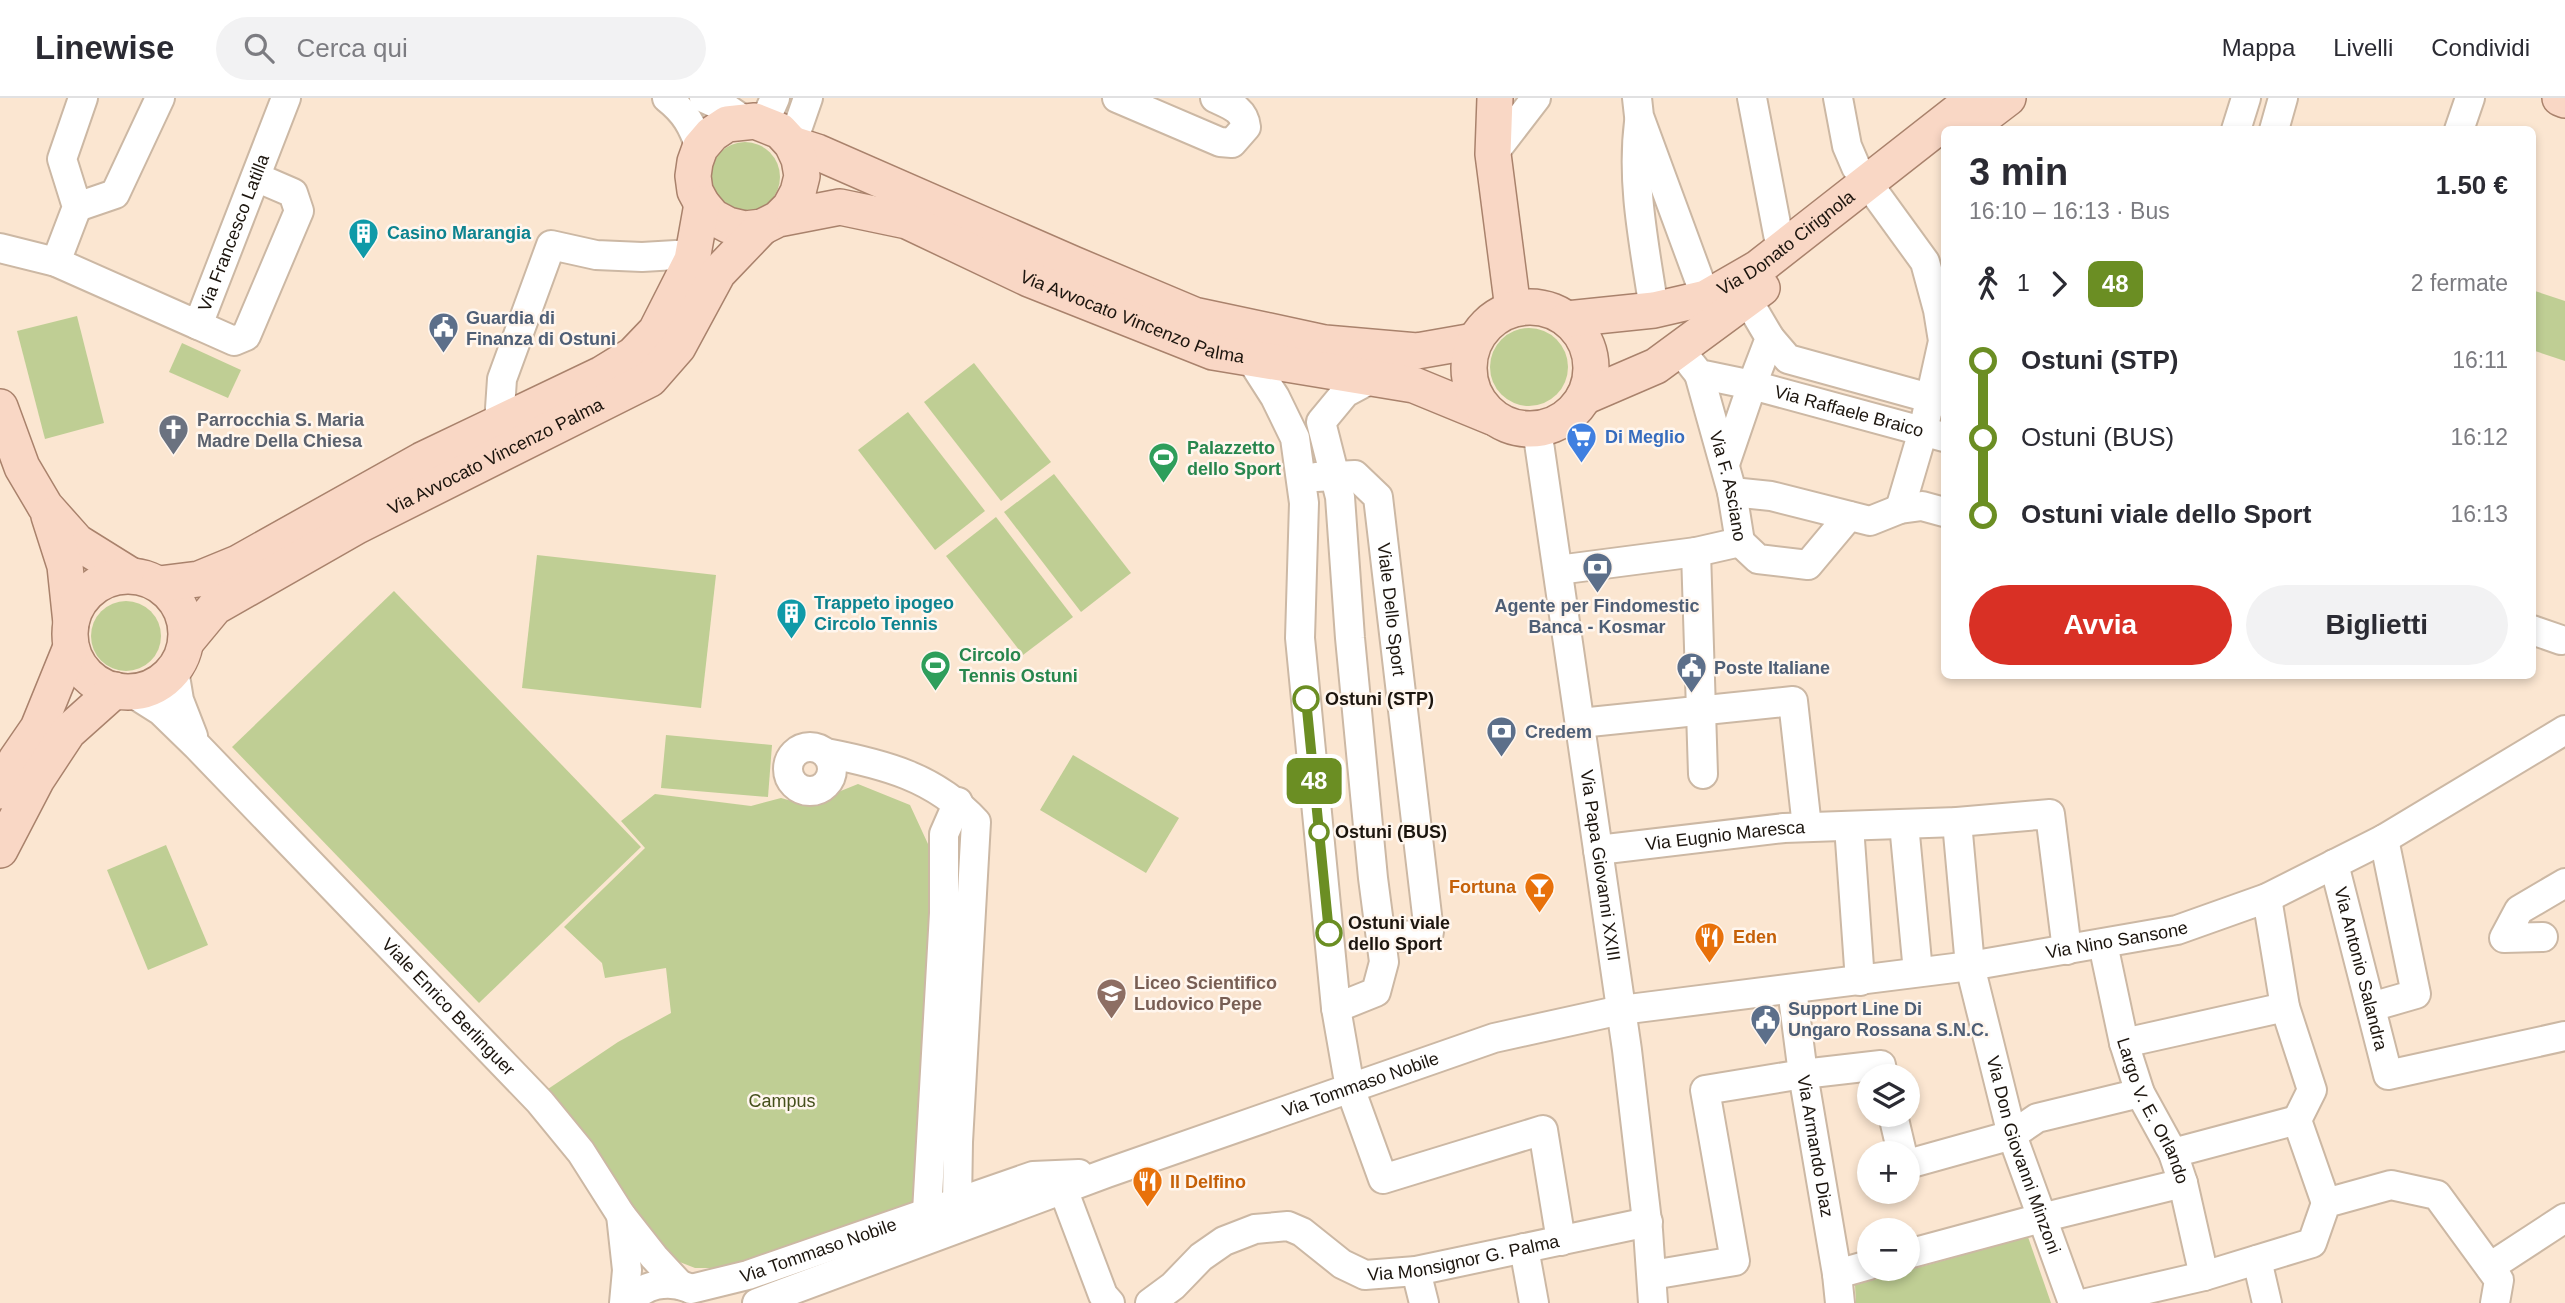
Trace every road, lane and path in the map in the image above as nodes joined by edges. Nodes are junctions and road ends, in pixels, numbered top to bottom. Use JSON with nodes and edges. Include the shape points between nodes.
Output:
{"nodes":[{"id":1,"x":83,"y":98,"type":"edge"},
{"id":2,"x":160,"y":98,"type":"edge"},
{"id":3,"x":286,"y":98,"type":"edge"},
{"id":4,"x":667,"y":98,"type":"edge"},
{"id":5,"x":704,"y":98,"type":"edge"},
{"id":6,"x":808,"y":98,"type":"edge"},
{"id":7,"x":1116,"y":98,"type":"edge"},
{"id":8,"x":1215,"y":98,"type":"edge"},
{"id":9,"x":1473,"y":98,"type":"edge"},
{"id":10,"x":1495,"y":98,"type":"edge"},
{"id":11,"x":1536,"y":98,"type":"edge"},
{"id":12,"x":1752,"y":98,"type":"edge"},
{"id":13,"x":1838,"y":98,"type":"edge"},
{"id":14,"x":1975,"y":98,"type":"edge"},
{"id":15,"x":2008,"y":98,"type":"edge"},
{"id":16,"x":2246,"y":98,"type":"edge"},
{"id":17,"x":2283,"y":98,"type":"edge"},
{"id":18,"x":2470,"y":98,"type":"edge"},
{"id":19,"x":2560,"y":98,"type":"edge"},
{"id":20,"x":2565,"y":100,"type":"edge"},
{"id":21,"x":1638,"y":107,"type":"edge"},
{"id":22,"x":761,"y":114,"type":"edge"},
{"id":23,"x":1943,"y":126,"type":"edge"},
{"id":24,"x":1971,"y":126,"type":"edge"},
{"id":25,"x":2237,"y":126,"type":"edge"},
{"id":26,"x":2275,"y":126,"type":"edge"},
{"id":27,"x":2460,"y":126,"type":"edge"},
{"id":28,"x":1941,"y":128,"type":"edge"},
{"id":29,"x":792,"y":144,"type":"junction"},
{"id":30,"x":700,"y":148,"type":"junction"},
{"id":31,"x":1941,"y":148,"type":"edge"},
{"id":32,"x":1493,"y":154,"type":"junction"},
{"id":33,"x":256,"y":177,"type":"junction"},
{"id":34,"x":1872,"y":189,"type":"junction"},
{"id":35,"x":702,"y":204,"type":"junction"},
{"id":36,"x":78,"y":206,"type":"junction"},
{"id":37,"x":770,"y":223,"type":"junction"},
{"id":38,"x":0,"y":248,"type":"edge"},
{"id":39,"x":1781,"y":250,"type":"junction"},
{"id":40,"x":693,"y":254,"type":"junction"},
{"id":41,"x":1935,"y":258,"type":"edge"},
{"id":42,"x":56,"y":262,"type":"junction"},
{"id":43,"x":1706,"y":298,"type":"junction"},
{"id":44,"x":1747,"y":299,"type":"junction"},
{"id":45,"x":1513,"y":309,"type":"junction"},
{"id":46,"x":1654,"y":310,"type":"junction"},
{"id":47,"x":1941,"y":311,"type":"edge"},
{"id":48,"x":1567,"y":318,"type":"junction"},
{"id":49,"x":198,"y":325,"type":"junction"},
{"id":50,"x":1770,"y":338,"type":"junction"},
{"id":51,"x":1474,"y":341,"type":"junction"},
{"id":52,"x":1250,"y":358,"type":"junction"},
{"id":53,"x":1941,"y":361,"type":"edge"},
{"id":54,"x":1690,"y":362,"type":"junction"},
{"id":55,"x":1373,"y":379,"type":"junction"},
{"id":56,"x":1752,"y":385,"type":"junction"},
{"id":57,"x":1584,"y":397,"type":"junction"},
{"id":58,"x":1937,"y":400,"type":"edge"},
{"id":59,"x":0,"y":407,"type":"edge"},
{"id":60,"x":1492,"y":416,"type":"junction"},
{"id":61,"x":499,"y":423,"type":"junction"},
{"id":62,"x":1537,"y":429,"type":"junction"},
{"id":63,"x":1933,"y":434,"type":"edge"},
{"id":64,"x":1725,"y":464,"type":"junction"},
{"id":65,"x":11,"y":470,"type":"edge"},
{"id":66,"x":1300,"y":477,"type":"junction"},
{"id":67,"x":1335,"y":477,"type":"junction"},
{"id":68,"x":1732,"y":492,"type":"junction"},
{"id":69,"x":45,"y":506,"type":"junction"},
{"id":70,"x":1900,"y":509,"type":"junction"},
{"id":71,"x":1941,"y":511,"type":"edge"},
{"id":72,"x":1849,"y":516,"type":"junction"},
{"id":73,"x":1740,"y":542,"type":"junction"},
{"id":74,"x":1696,"y":552,"type":"junction"},
{"id":75,"x":1558,"y":570,"type":"junction"},
{"id":76,"x":145,"y":579,"type":"junction"},
{"id":77,"x":2536,"y":631,"type":"edge"},
{"id":78,"x":71,"y":635,"type":"junction"},
{"id":79,"x":2561,"y":640,"type":"dead end"},
{"id":80,"x":180,"y":656,"type":"junction"},
{"id":81,"x":123,"y":691,"type":"junction"},
{"id":82,"x":1701,"y":710,"type":"junction"},
{"id":83,"x":1580,"y":723,"type":"junction"},
{"id":84,"x":2565,"y":730,"type":"edge"},
{"id":85,"x":197,"y":746,"type":"junction"},
{"id":86,"x":826,"y":754,"type":"dead end"},
{"id":87,"x":1703,"y":774,"type":"dead end"},
{"id":88,"x":0,"y":791,"type":"edge"},
{"id":89,"x":958,"y":802,"type":"junction"},
{"id":90,"x":1957,"y":822,"type":"junction"},
{"id":91,"x":1904,"y":824,"type":"junction"},
{"id":92,"x":1851,"y":826,"type":"junction"},
{"id":93,"x":1807,"y":827,"type":"junction"},
{"id":94,"x":2384,"y":839,"type":"junction"},
{"id":95,"x":0,"y":850,"type":"edge"},
{"id":96,"x":1598,"y":850,"type":"junction"},
{"id":97,"x":2334,"y":864,"type":"junction"},
{"id":98,"x":2565,"y":883,"type":"edge"},
{"id":99,"x":2267,"y":898,"type":"junction"},
{"id":100,"x":2543,"y":937,"type":"dead end"},
{"id":101,"x":1381,"y":940,"type":"junction"},
{"id":102,"x":2103,"y":944,"type":"junction"},
{"id":103,"x":2067,"y":950,"type":"junction"},
{"id":104,"x":1970,"y":966,"type":"junction"},
{"id":105,"x":1918,"y":972,"type":"junction"},
{"id":106,"x":1860,"y":981,"type":"junction"},
{"id":107,"x":1792,"y":989,"type":"junction"},
{"id":108,"x":2285,"y":1007,"type":"junction"},
{"id":109,"x":2371,"y":1007,"type":"junction"},
{"id":110,"x":1336,"y":1008,"type":"junction"},
{"id":111,"x":1621,"y":1010,"type":"junction"},
{"id":112,"x":2565,"y":1036,"type":"edge"},
{"id":113,"x":2124,"y":1043,"type":"junction"},
{"id":114,"x":1857,"y":1068,"type":"edge"},
{"id":115,"x":1803,"y":1074,"type":"junction"},
{"id":116,"x":1350,"y":1088,"type":"junction"},
{"id":117,"x":2140,"y":1093,"type":"junction"},
{"id":118,"x":2297,"y":1120,"type":"junction"},
{"id":119,"x":2012,"y":1135,"type":"junction"},
{"id":120,"x":2174,"y":1153,"type":"junction"},
{"id":121,"x":1920,"y":1161,"type":"edge"},
{"id":122,"x":1107,"y":1173,"type":"junction"},
{"id":123,"x":2183,"y":1184,"type":"junction"},
{"id":124,"x":1063,"y":1189,"type":"junction"},
{"id":125,"x":957,"y":1203,"type":"junction"},
{"id":126,"x":2326,"y":1203,"type":"junction"},
{"id":127,"x":927,"y":1212,"type":"junction"},
{"id":128,"x":621,"y":1215,"type":"junction"},
{"id":129,"x":2041,"y":1218,"type":"junction"},
{"id":130,"x":2565,"y":1218,"type":"edge"},
{"id":131,"x":1648,"y":1222,"type":"junction"},
{"id":132,"x":1561,"y":1241,"type":"junction"},
{"id":133,"x":1524,"y":1248,"type":"junction"},
{"id":134,"x":1920,"y":1251,"type":"edge"},
{"id":135,"x":2257,"y":1260,"type":"junction"},
{"id":136,"x":2490,"y":1267,"type":"junction"},
{"id":137,"x":1857,"y":1268,"type":"edge"},
{"id":138,"x":1416,"y":1271,"type":"junction"},
{"id":139,"x":1837,"y":1274,"type":"junction"},
{"id":140,"x":1652,"y":1275,"type":"junction"},
{"id":141,"x":2204,"y":1276,"type":"junction"},
{"id":142,"x":693,"y":1292,"type":"edge"},
{"id":143,"x":626,"y":1303,"type":"edge"},
{"id":144,"x":757,"y":1303,"type":"edge"},
{"id":145,"x":1110,"y":1303,"type":"edge"},
{"id":146,"x":1150,"y":1303,"type":"edge"},
{"id":147,"x":1424,"y":1303,"type":"edge"},
{"id":148,"x":1534,"y":1303,"type":"edge"},
{"id":149,"x":1653,"y":1303,"type":"edge"},
{"id":150,"x":1840,"y":1303,"type":"edge"},
{"id":151,"x":2073,"y":1303,"type":"edge"},
{"id":152,"x":2087,"y":1303,"type":"edge"},
{"id":153,"x":2267,"y":1303,"type":"edge"},
{"id":154,"x":2495,"y":1303,"type":"edge"}],
"edges":[{"from":1,"to":36,"type":"street","via":[[62,159]]},
{"from":2,"to":36,"type":"street","via":[[115,194]]},
{"from":3,"to":33,"type":"street","name":"Via Francesco Latilla"},
{"from":4,"to":30,"type":"street","via":[[695,130]]},
{"from":5,"to":22,"type":"street","via":[[726,108]]},
{"from":6,"to":29,"type":"street"},
{"from":7,"to":8,"type":"street","via":[[1232,143],[1246,127],[1245,118],[1236,107]]},
{"from":9,"to":32,"type":"main road"},
{"from":10,"to":32,"type":"main road"},
{"from":11,"to":32,"type":"street"},
{"from":12,"to":39,"type":"street"},
{"from":13,"to":34,"type":"street","via":[[1847,146]]},
{"from":14,"to":23,"type":"main road","name":"Via Donato Cirignola"},
{"from":15,"to":24,"type":"main road"},
{"from":16,"to":25,"type":"street"},
{"from":17,"to":26,"type":"street"},
{"from":18,"to":27,"type":"street"},
{"from":19,"to":20,"type":"main road"},
{"from":21,"to":43,"type":"street"},
{"from":21,"to":46,"type":"street","via":[[1636,181]]},
{"from":22,"to":29,"type":"main road","name":"Via Avvocato Vincenzo Palma"},
{"from":22,"to":30,"type":"main road","via":[[727,124]]},
{"from":28,"to":34,"type":"main road","name":"Via Donato Cirignola"},
{"from":29,"to":37,"type":"main road","name":"Via Avvocato Vincenzo Palma","via":[[802,176],[794,200]]},
{"from":29,"to":51,"type":"main road","name":"Via Avvocato Vincenzo Palma","via":[[1194,314],[1325,344],[1418,351]]},
{"from":30,"to":35,"type":"main road","name":"Via Avvocato Vincenzo Palma","via":[[693,176]]},
{"from":31,"to":34,"type":"main road","name":"Via Donato Cirignola"},
{"from":32,"to":45,"type":"main road"},
{"from":33,"to":49,"type":"street","name":"Via Francesco Latilla"},
{"from":33,"to":49,"type":"street","via":[[293,193],[299,211],[246,336],[234,341]]},
{"from":34,"to":39,"type":"main road","name":"Via Donato Cirignola"},
{"from":34,"to":41,"type":"street"},
{"from":34,"to":44,"type":"main road","name":"Via Donato Cirignola"},
{"from":35,"to":37,"type":"main road","name":"Via Avvocato Vincenzo Palma","via":[[728,225],[745,229]]},
{"from":35,"to":40,"type":"main road","name":"Via Avvocato Vincenzo Palma"},
{"from":36,"to":42,"type":"street"},
{"from":37,"to":52,"type":"main road","name":"Via Avvocato Vincenzo Palma","via":[[840,207],[907,221],[1029,279],[1213,352]]},
{"from":37,"to":80,"type":"main road","name":"Via Avvocato Vincenzo Palma","via":[[718,273],[678,347],[650,379],[345,533],[215,607]]},
{"from":38,"to":42,"type":"street","name":"Via Francesco Latilla"},
{"from":39,"to":43,"type":"main road","name":"Via Donato Cirignola"},
{"from":40,"to":61,"type":"main road","name":"Via Avvocato Vincenzo Palma","via":[[656,331],[633,355]]},
{"from":40,"to":61,"type":"street","via":[[596,255],[551,245],[502,379]]},
{"from":41,"to":47,"type":"street"},
{"from":42,"to":49,"type":"street","name":"Via Francesco Latilla"},
{"from":43,"to":46,"type":"main road","name":"Via Donato Cirignola"},
{"from":44,"to":50,"type":"street","name":"Via Raffaele Braico"},
{"from":44,"to":54,"type":"main road","name":"Via Donato Cirignola"},
{"from":45,"to":48,"type":"main road","via":[[1532,306]]},
{"from":45,"to":51,"type":"main road","via":[[1484,327]]},
{"from":46,"to":48,"type":"main road","name":"Via Donato Cirignola"},
{"from":48,"to":57,"type":"main road","via":[[1588,346],[1591,372]]},
{"from":50,"to":56,"type":"street"},
{"from":50,"to":58,"type":"street","name":"Via Raffaele Braico","via":[[1788,359]]},
{"from":51,"to":60,"type":"main road","via":[[1470,382],[1482,407]]},
{"from":52,"to":55,"type":"main road","name":"Via Avvocato Vincenzo Palma"},
{"from":52,"to":66,"type":"street","via":[[1295,438]]},
{"from":53,"to":58,"type":"street"},
{"from":54,"to":56,"type":"street","name":"Via Raffaele Braico"},
{"from":54,"to":57,"type":"main road","name":"Via Donato Cirignola","via":[[1656,366]]},
{"from":54,"to":64,"type":"street","name":"Via F. Asciano"},
{"from":55,"to":60,"type":"main road","name":"Via Avvocato Vincenzo Palma","via":[[1414,385]]},
{"from":55,"to":67,"type":"street","via":[[1345,393],[1321,422]]},
{"from":56,"to":63,"type":"street","name":"Via Raffaele Braico"},
{"from":56,"to":64,"type":"street"},
{"from":57,"to":62,"type":"main road","via":[[1556,424]]},
{"from":58,"to":63,"type":"street"},
{"from":59,"to":65,"type":"main road"},
{"from":60,"to":62,"type":"main road","via":[[1514,427]]},
{"from":61,"to":76,"type":"main road","name":"Via Avvocato Vincenzo Palma","via":[[422,460],[238,562],[199,579]]},
{"from":62,"to":75,"type":"street","name":"Via Papa Giovanni XXIII"},
{"from":63,"to":70,"type":"street"},
{"from":64,"to":68,"type":"street","name":"Via F. Asciano"},
{"from":65,"to":69,"type":"main road"},
{"from":66,"to":67,"type":"street","name":"Viale Dello Sport"},
{"from":66,"to":110,"type":"street","via":[[1304,502],[1300,638]]},
{"from":67,"to":101,"type":"street"},
{"from":67,"to":101,"type":"street","name":"Viale Dello Sport","via":[[1355,475],[1378,497],[1423,871],[1429,932]]},
{"from":68,"to":72,"type":"street","via":[[1771,496]]},
{"from":68,"to":73,"type":"street","name":"Via F. Asciano"},
{"from":69,"to":76,"type":"main road","via":[[77,542]]},
{"from":69,"to":78,"type":"main road","via":[[65,566]]},
{"from":70,"to":71,"type":"street","via":[[1922,506]]},
{"from":70,"to":72,"type":"street","via":[[1870,521]]},
{"from":72,"to":73,"type":"street","via":[[1808,565],[1758,559]]},
{"from":73,"to":74,"type":"street","name":"Via F. Asciano"},
{"from":74,"to":75,"type":"street","name":"Via F. Asciano"},
{"from":74,"to":82,"type":"street"},
{"from":75,"to":83,"type":"street","name":"Via Papa Giovanni XXIII"},
{"from":76,"to":78,"type":"main road","via":[[114,577],[98,583],[76,607]]},
{"from":76,"to":80,"type":"main road","via":[[172,594],[181,609],[186,625]]},
{"from":77,"to":79,"type":"street"},
{"from":78,"to":81,"type":"main road","via":[[77,662],[87,675],[100,685]]},
{"from":78,"to":88,"type":"main road","via":[[38,728]]},
{"from":80,"to":81,"type":"main road","via":[[162,681],[148,689]]},
{"from":80,"to":85,"type":"street","via":[[180,700]]},
{"from":81,"to":85,"type":"street","name":"Viale Enrico Berlinguer","via":[[161,711]]},
{"from":81,"to":95,"type":"main road","via":[[68,732]]},
{"from":82,"to":83,"type":"street"},
{"from":82,"to":87,"type":"street"},
{"from":82,"to":93,"type":"street","via":[[1793,701]]},
{"from":83,"to":96,"type":"street","name":"Via Papa Giovanni XXIII"},
{"from":84,"to":94,"type":"street","name":"Via Nino Sansone"},
{"from":85,"to":128,"type":"street","name":"Viale Enrico Berlinguer","via":[[540,1102],[581,1152]]},
{"from":86,"to":89,"type":"street","via":[[872,762],[913,776]]},
{"from":89,"to":125,"type":"street","via":[[976,822]]},
{"from":89,"to":127,"type":"street","via":[[944,834],[944,913]]},
{"from":90,"to":91,"type":"street","name":"Via Eugnio Maresca"},
{"from":90,"to":103,"type":"street","name":"Via Eugnio Maresca","via":[[2050,814]]},
{"from":90,"to":104,"type":"street","name":"Via Don Giovanni Minzoni"},
{"from":91,"to":92,"type":"street","name":"Via Eugnio Maresca"},
{"from":91,"to":105,"type":"street"},
{"from":92,"to":93,"type":"street","name":"Via Eugnio Maresca"},
{"from":92,"to":106,"type":"street"},
{"from":93,"to":96,"type":"street","name":"Via Eugnio Maresca"},
{"from":94,"to":97,"type":"street","name":"Via Nino Sansone"},
{"from":94,"to":109,"type":"street","via":[[2416,994]]},
{"from":96,"to":111,"type":"street","name":"Via Papa Giovanni XXIII"},
{"from":97,"to":99,"type":"street","name":"Via Nino Sansone"},
{"from":97,"to":109,"type":"street","name":"Via Antonio Salandra"},
{"from":98,"to":100,"type":"street","via":[[2519,910],[2504,938]]},
{"from":99,"to":102,"type":"street","name":"Via Nino Sansone","via":[[2177,930]]},
{"from":99,"to":108,"type":"street"},
{"from":101,"to":110,"type":"street","via":[[1384,962],[1376,992]]},
{"from":102,"to":103,"type":"street","name":"Via Nino Sansone"},
{"from":102,"to":113,"type":"street","name":"Largo V. E. Orlando"},
{"from":103,"to":104,"type":"street","name":"Via Nino Sansone"},
{"from":104,"to":105,"type":"street","name":"Via Nino Sansone"},
{"from":104,"to":119,"type":"street","name":"Via Don Giovanni Minzoni"},
{"from":105,"to":106,"type":"street","name":"Via Nino Sansone"},
{"from":106,"to":107,"type":"street","name":"Via Nino Sansone"},
{"from":107,"to":111,"type":"street","name":"Via Nino Sansone"},
{"from":107,"to":115,"type":"street","name":"Via Armando Diaz"},
{"from":108,"to":113,"type":"street"},
{"from":108,"to":118,"type":"street","via":[[2312,1090]]},
{"from":109,"to":112,"type":"street","name":"Via Antonio Salandra","via":[[2388,1075]]},
{"from":110,"to":116,"type":"street"},
{"from":111,"to":116,"type":"street","name":"Via Tommaso Nobile","via":[[1494,1038]]},
{"from":111,"to":131,"type":"street","name":"Via Papa Giovanni XXIII"},
{"from":113,"to":117,"type":"street","name":"Largo V. E. Orlando"},
{"from":114,"to":115,"type":"street"},
{"from":115,"to":139,"type":"street","name":"Via Armando Diaz"},
{"from":115,"to":140,"type":"street","via":[[1705,1090],[1735,1261]]},
{"from":116,"to":122,"type":"street","name":"Via Tommaso Nobile"},
{"from":116,"to":132,"type":"street","via":[[1383,1179],[1543,1130]]},
{"from":117,"to":119,"type":"street","via":[[2037,1118]]},
{"from":117,"to":120,"type":"street","name":"Largo V. E. Orlando"},
{"from":118,"to":120,"type":"street"},
{"from":118,"to":126,"type":"street"},
{"from":119,"to":121,"type":"street"},
{"from":119,"to":129,"type":"street","name":"Via Don Giovanni Minzoni"},
{"from":120,"to":123,"type":"street","name":"Largo V. E. Orlando"},
{"from":122,"to":124,"type":"street","name":"Via Tommaso Nobile"},
{"from":122,"to":125,"type":"street","name":"Via Tommaso Nobile","via":[[1033,1176]]},
{"from":123,"to":129,"type":"street"},
{"from":123,"to":141,"type":"street","name":"Largo V. E. Orlando"},
{"from":124,"to":144,"type":"street","name":"Via Tommaso Nobile"},
{"from":124,"to":145,"type":"street"},
{"from":125,"to":127,"type":"street","name":"Via Tommaso Nobile"},
{"from":126,"to":135,"type":"street","via":[[2312,1243]]},
{"from":126,"to":136,"type":"street","via":[[2391,1185],[2437,1195]]},
{"from":127,"to":142,"type":"street","name":"Via Tommaso Nobile"},
{"from":128,"to":142,"type":"street","name":"Viale Enrico Berlinguer","via":[[654,1257]]},
{"from":128,"to":143,"type":"street"},
{"from":129,"to":134,"type":"street"},
{"from":129,"to":151,"type":"street","name":"Via Don Giovanni Minzoni"},
{"from":130,"to":136,"type":"street"},
{"from":131,"to":132,"type":"street","name":"Via Monsignor G. Palma"},
{"from":131,"to":140,"type":"street","name":"Via Papa Giovanni XXIII"},
{"from":132,"to":133,"type":"street","name":"Via Monsignor G. Palma"},
{"from":133,"to":138,"type":"street","name":"Via Monsignor G. Palma"},
{"from":133,"to":148,"type":"street"},
{"from":135,"to":141,"type":"street"},
{"from":135,"to":153,"type":"street"},
{"from":136,"to":154,"type":"street","via":[[2498,1280]]},
{"from":137,"to":139,"type":"street"},
{"from":138,"to":146,"type":"street","name":"Via Monsignor G. Palma","via":[[1365,1275],[1342,1265],[1288,1226],[1255,1230],[1224,1241]]},
{"from":138,"to":147,"type":"street"},
{"from":139,"to":150,"type":"street","name":"Via Armando Diaz"},
{"from":140,"to":149,"type":"street","name":"Via Papa Giovanni XXIII"},
{"from":141,"to":152,"type":"street"},
{"from":142,"to":143,"type":"street","name":"Via Tommaso Nobile","via":[[667,1283],[654,1285]]}]}
